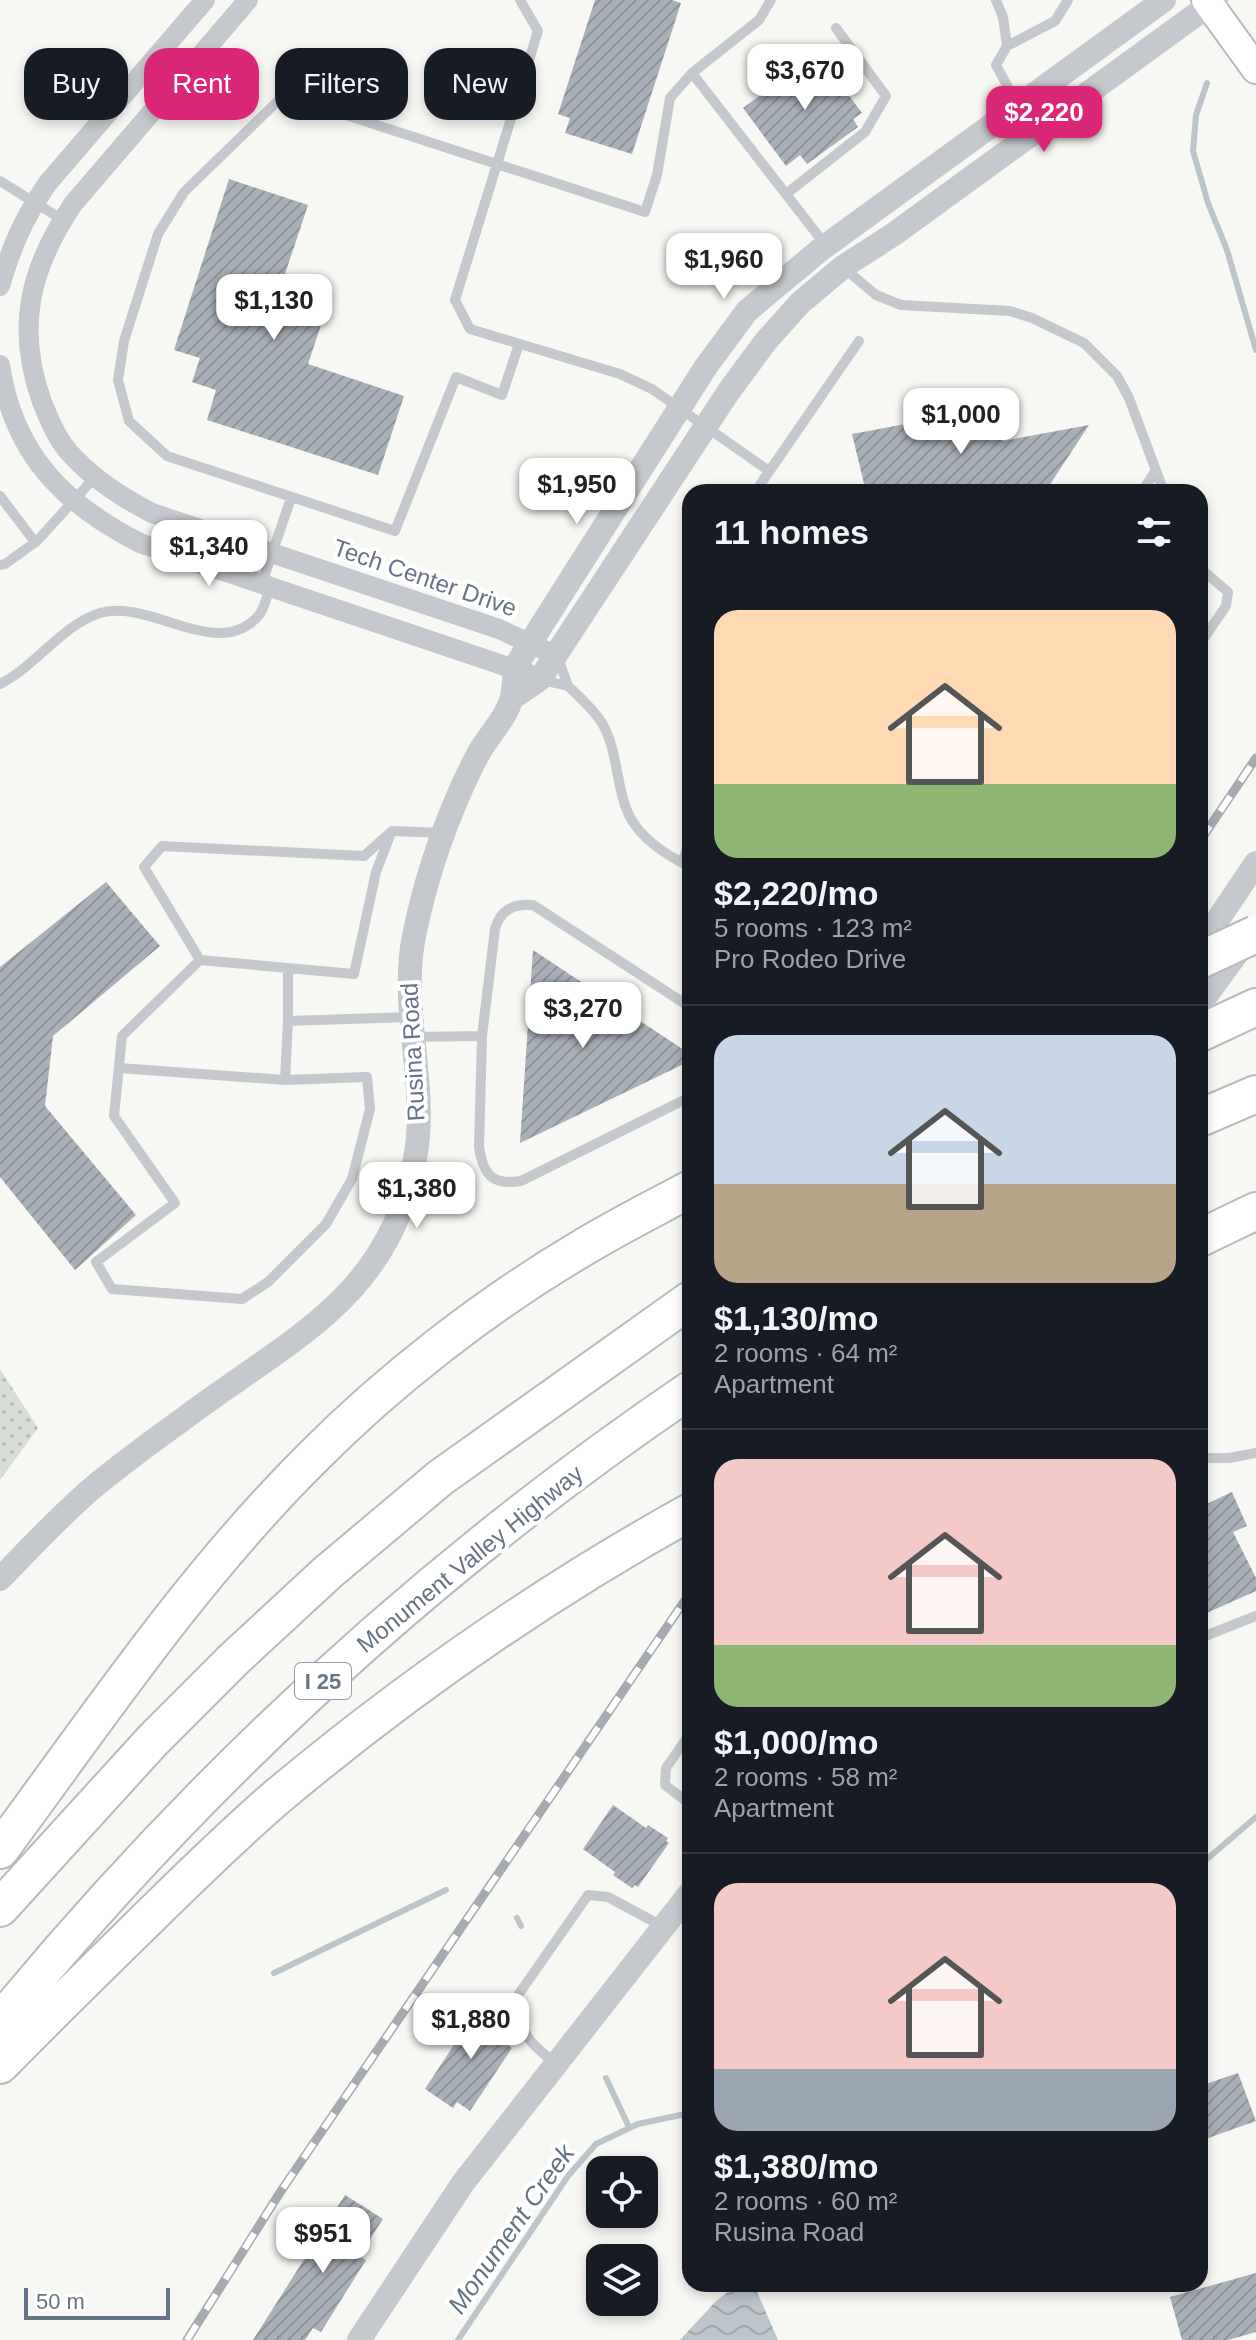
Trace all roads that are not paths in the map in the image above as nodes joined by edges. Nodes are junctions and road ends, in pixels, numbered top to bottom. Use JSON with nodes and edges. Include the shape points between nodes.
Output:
{"nodes":[{"id":1,"x":205,"y":0,"type":"edge"},
{"id":2,"x":248,"y":0,"type":"edge"},
{"id":3,"x":520,"y":0,"type":"edge"},
{"id":4,"x":771,"y":0,"type":"edge"},
{"id":5,"x":996,"y":0,"type":"edge"},
{"id":6,"x":1068,"y":0,"type":"edge"},
{"id":7,"x":1164,"y":0,"type":"edge"},
{"id":8,"x":1211,"y":2,"type":"edge"},
{"id":9,"x":836,"y":28,"type":"dead end"},
{"id":10,"x":1007,"y":46,"type":"junction"},
{"id":11,"x":1256,"y":69,"type":"edge"},
{"id":12,"x":692,"y":73,"type":"junction"},
{"id":13,"x":1018,"y":106,"type":"junction"},
{"id":14,"x":496,"y":164,"type":"junction"},
{"id":15,"x":0,"y":181,"type":"edge"},
{"id":16,"x":786,"y":194,"type":"junction"},
{"id":17,"x":36,"y":201,"type":"junction"},
{"id":18,"x":63,"y":220,"type":"junction"},
{"id":19,"x":826,"y":245,"type":"junction"},
{"id":20,"x":843,"y":267,"type":"junction"},
{"id":21,"x":0,"y":286,"type":"edge"},
{"id":22,"x":859,"y":341,"type":"dead end"},
{"id":23,"x":519,"y":344,"type":"junction"},
{"id":24,"x":0,"y":365,"type":"edge"},
{"id":25,"x":679,"y":409,"type":"junction"},
{"id":26,"x":707,"y":426,"type":"junction"},
{"id":27,"x":1156,"y":470,"type":"junction"},
{"id":28,"x":769,"y":471,"type":"junction"},
{"id":29,"x":95,"y":477,"type":"junction"},
{"id":30,"x":760,"y":484,"type":"edge"},
{"id":31,"x":1147,"y":484,"type":"edge"},
{"id":32,"x":1161,"y":484,"type":"edge"},
{"id":33,"x":0,"y":496,"type":"edge"},
{"id":34,"x":291,"y":498,"type":"junction"},
{"id":35,"x":74,"y":502,"type":"junction"},
{"id":36,"x":35,"y":542,"type":"junction"},
{"id":37,"x":272,"y":553,"type":"junction"},
{"id":38,"x":0,"y":565,"type":"edge"},
{"id":39,"x":1208,"y":575,"type":"edge"},
{"id":40,"x":266,"y":585,"type":"junction"},
{"id":41,"x":1208,"y":632,"type":"edge"},
{"id":42,"x":530,"y":642,"type":"junction"},
{"id":43,"x":557,"y":656,"type":"junction"},
{"id":44,"x":515,"y":667,"type":"junction"},
{"id":45,"x":540,"y":679,"type":"junction"},
{"id":46,"x":0,"y":684,"type":"edge"},
{"id":47,"x":568,"y":686,"type":"junction"},
{"id":48,"x":512,"y":698,"type":"junction"},
{"id":49,"x":392,"y":831,"type":"junction"},
{"id":50,"x":443,"y":833,"type":"junction"},
{"id":51,"x":682,"y":862,"type":"edge"},
{"id":52,"x":1256,"y":863,"type":"edge"},
{"id":53,"x":1256,"y":927,"type":"edge"},
{"id":54,"x":1208,"y":934,"type":"edge"},
{"id":55,"x":1256,"y":934,"type":"edge"},
{"id":56,"x":1208,"y":956,"type":"edge"},
{"id":57,"x":200,"y":960,"type":"junction"},
{"id":58,"x":288,"y":968,"type":"junction"},
{"id":59,"x":1208,"y":993,"type":"edge"},
{"id":60,"x":682,"y":1002,"type":"edge"},
{"id":61,"x":1256,"y":1007,"type":"edge"},
{"id":62,"x":288,"y":1021,"type":"junction"},
{"id":63,"x":413,"y":1027,"type":"junction"},
{"id":64,"x":1208,"y":1029,"type":"edge"},
{"id":65,"x":482,"y":1036,"type":"junction"},
{"id":66,"x":119,"y":1068,"type":"junction"},
{"id":67,"x":285,"y":1080,"type":"junction"},
{"id":68,"x":1256,"y":1094,"type":"edge"},
{"id":69,"x":682,"y":1101,"type":"edge"},
{"id":70,"x":1208,"y":1114,"type":"edge"},
{"id":71,"x":682,"y":1193,"type":"edge"},
{"id":72,"x":1256,"y":1211,"type":"edge"},
{"id":73,"x":1208,"y":1234,"type":"edge"},
{"id":74,"x":682,"y":1306,"type":"edge"},
{"id":75,"x":682,"y":1396,"type":"edge"},
{"id":76,"x":1256,"y":1453,"type":"edge"},
{"id":77,"x":1208,"y":1458,"type":"edge"},
{"id":78,"x":682,"y":1516,"type":"edge"},
{"id":79,"x":0,"y":1579,"type":"edge"},
{"id":80,"x":1256,"y":1616,"type":"edge"},
{"id":81,"x":1208,"y":1635,"type":"edge"},
{"id":82,"x":682,"y":1745,"type":"edge"},
{"id":83,"x":682,"y":1798,"type":"edge"},
{"id":84,"x":0,"y":1850,"type":"edge"},
{"id":85,"x":0,"y":1908,"type":"edge"},
{"id":86,"x":680,"y":1911,"type":"edge"},
{"id":87,"x":0,"y":2022,"type":"edge"},
{"id":88,"x":556,"y":2064,"type":"junction"},
{"id":89,"x":0,"y":2065,"type":"edge"},
{"id":90,"x":359,"y":2340,"type":"edge"}],
"edges":[{"from":1,"to":17,"type":"street"},
{"from":2,"to":18,"type":"street","name":"Tech Center Drive"},
{"from":3,"to":14,"type":"lane","via":[[538,31]]},
{"from":4,"to":12,"type":"lane","via":[[759,20]]},
{"from":5,"to":10,"type":"lane"},
{"from":6,"to":10,"type":"lane","via":[[1055,21]]},
{"from":7,"to":13,"type":"street"},
{"from":8,"to":11,"type":"main road"},
{"from":8,"to":20,"type":"street","name":"Rusina Road"},
{"from":9,"to":16,"type":"lane","via":[[886,96],[865,132]]},
{"from":10,"to":13,"type":"lane","via":[[996,65]]},
{"from":12,"to":14,"type":"lane","via":[[670,98],[645,212]]},
{"from":12,"to":16,"type":"lane"},
{"from":13,"to":19,"type":"street"},
{"from":14,"to":23,"type":"lane","via":[[455,300],[470,329]]},
{"from":14,"to":34,"type":"lane","via":[[284,95],[184,192],[158,234],[124,341],[118,380],[129,421],[167,456]]},
{"from":15,"to":17,"type":"lane"},
{"from":16,"to":19,"type":"lane"},
{"from":17,"to":18,"type":"lane"},
{"from":17,"to":21,"type":"street","via":[[24,218]]},
{"from":18,"to":29,"type":"street","name":"Tech Center Drive","via":[[41,260],[29,302],[28,336],[49,421],[67,450]]},
{"from":19,"to":20,"type":"lane"},
{"from":19,"to":25,"type":"street","via":[[747,311]]},
{"from":20,"to":26,"type":"street","name":"Rusina Road","via":[[766,341]]},
{"from":20,"to":27,"type":"lane","via":[[876,295],[901,305],[1010,311],[1084,343],[1117,376]]},
{"from":22,"to":28,"type":"lane"},
{"from":23,"to":25,"type":"lane","via":[[620,374]]},
{"from":23,"to":34,"type":"lane","via":[[502,395],[456,377],[395,531]]},
{"from":24,"to":35,"type":"street","via":[[20,435],[41,470]]},
{"from":25,"to":26,"type":"lane"},
{"from":25,"to":42,"type":"street"},
{"from":26,"to":28,"type":"lane"},
{"from":26,"to":43,"type":"street","name":"Rusina Road"},
{"from":27,"to":31,"type":"lane"},
{"from":27,"to":32,"type":"lane"},
{"from":28,"to":30,"type":"lane"},
{"from":29,"to":35,"type":"lane"},
{"from":29,"to":37,"type":"street","name":"Tech Center Drive","via":[[152,513]]},
{"from":33,"to":36,"type":"lane"},
{"from":34,"to":37,"type":"lane"},
{"from":35,"to":36,"type":"lane"},
{"from":35,"to":40,"type":"street","via":[[140,543]]},
{"from":36,"to":38,"type":"lane"},
{"from":37,"to":40,"type":"lane"},
{"from":37,"to":42,"type":"street","name":"Tech Center Drive"},
{"from":39,"to":41,"type":"lane","via":[[1228,592],[1226,606]]},
{"from":40,"to":44,"type":"street"},
{"from":40,"to":46,"type":"lane","via":[[261,614],[244,627],[220,634],[122,611],[101,613]]},
{"from":42,"to":43,"type":"street","name":"Tech Center Drive"},
{"from":42,"to":44,"type":"street"},
{"from":43,"to":45,"type":"street","name":"Rusina Road"},
{"from":43,"to":47,"type":"lane"},
{"from":44,"to":45,"type":"street"},
{"from":44,"to":48,"type":"street","name":"Rusina Road"},
{"from":45,"to":47,"type":"lane"},
{"from":45,"to":48,"type":"street","name":"Rusina Road"},
{"from":47,"to":51,"type":"lane","via":[[603,725],[626,811],[646,837]]},
{"from":48,"to":50,"type":"street","name":"Rusina Road"},
{"from":49,"to":50,"type":"lane"},
{"from":49,"to":57,"type":"lane","via":[[364,856],[162,846],[144,867]]},
{"from":49,"to":58,"type":"lane","via":[[376,872],[354,974]]},
{"from":50,"to":63,"type":"street","name":"Rusina Road","via":[[414,937],[409,977]]},
{"from":52,"to":54,"type":"street"},
{"from":53,"to":59,"type":"street"},
{"from":55,"to":56,"type":"highway","bridge":true},
{"from":57,"to":58,"type":"lane"},
{"from":57,"to":66,"type":"lane","via":[[122,1036]]},
{"from":58,"to":62,"type":"lane"},
{"from":60,"to":65,"type":"lane","via":[[533,905],[523,904],[498,918]]},
{"from":61,"to":64,"type":"highway"},
{"from":62,"to":63,"type":"lane"},
{"from":62,"to":67,"type":"lane"},
{"from":63,"to":65,"type":"lane"},
{"from":63,"to":79,"type":"street","name":"Rusina Road","via":[[419,1115],[407,1192],[391,1230],[351,1292],[290,1346],[91,1489]]},
{"from":65,"to":69,"type":"lane","via":[[479,1147],[481,1163],[497,1181],[521,1181]]},
{"from":66,"to":67,"type":"lane"},
{"from":66,"to":67,"type":"lane","via":[[114,1116],[175,1203],[96,1262],[112,1289],[242,1299],[268,1282],[326,1224],[352,1179],[370,1109],[367,1077]]},
{"from":68,"to":70,"type":"highway"},
{"from":71,"to":84,"type":"highway","via":[[578,1250],[484,1314],[397,1380],[312,1457],[174,1616]]},
{"from":72,"to":73,"type":"highway"},
{"from":74,"to":85,"type":"highway","via":[[440,1478],[327,1573],[153,1740]]},
{"from":75,"to":87,"type":"highway","name":"Monument Valley Highway","number":"I 25","via":[[528,1509],[370,1638],[158,1841]]},
{"from":76,"to":77,"type":"lane"},
{"from":78,"to":89,"type":"highway","via":[[518,1615],[379,1715],[276,1798],[173,1893]]},
{"from":80,"to":81,"type":"lane"},
{"from":82,"to":83,"type":"lane","via":[[666,1768],[665,1785]]},
{"from":86,"to":88,"type":"street"},
{"from":86,"to":88,"type":"lane","via":[[588,1895],[516,1998],[528,2041]]},
{"from":88,"to":90,"type":"street","via":[[463,2183]]}]}
